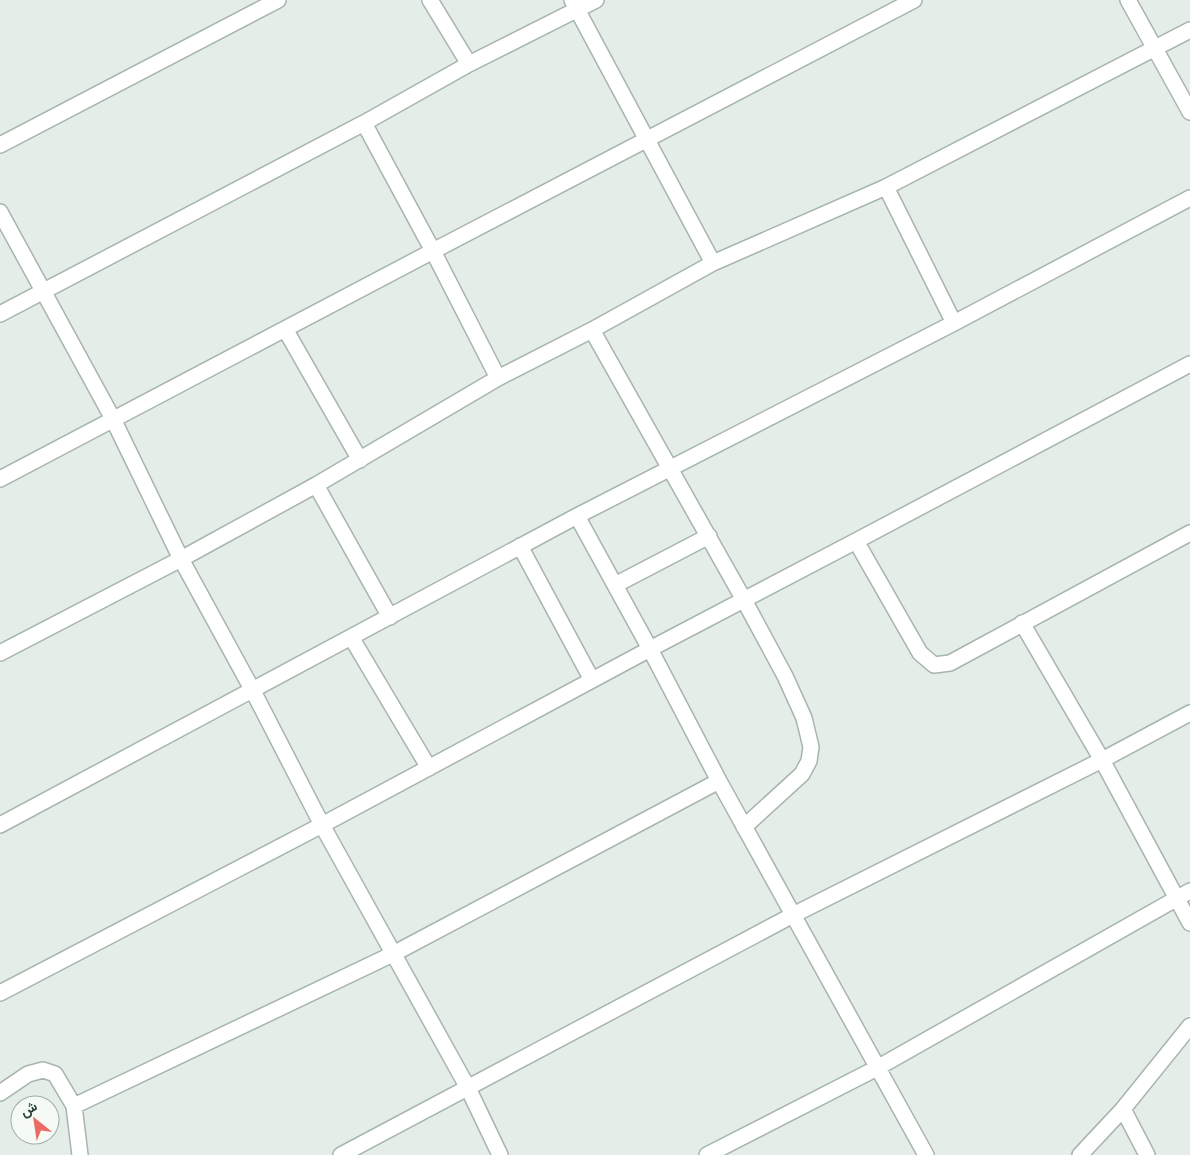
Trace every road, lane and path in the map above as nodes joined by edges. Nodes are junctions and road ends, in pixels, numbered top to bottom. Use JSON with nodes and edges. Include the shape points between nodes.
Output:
{"nodes":[{"id":1,"x":278,"y":0,"type":"edge"},
{"id":2,"x":430,"y":0,"type":"edge"},
{"id":3,"x":596,"y":0,"type":"edge"},
{"id":4,"x":914,"y":0,"type":"edge"},
{"id":5,"x":1128,"y":0,"type":"edge"},
{"id":6,"x":574,"y":5,"type":"edge"},
{"id":7,"x":1190,"y":30,"type":"edge"},
{"id":8,"x":1155,"y":48,"type":"junction"},
{"id":9,"x":468,"y":64,"type":"junction"},
{"id":10,"x":1190,"y":112,"type":"edge"},
{"id":11,"x":364,"y":123,"type":"junction"},
{"id":12,"x":647,"y":139,"type":"junction"},
{"id":13,"x":0,"y":145,"type":"edge"},
{"id":14,"x":886,"y":187,"type":"junction"},
{"id":15,"x":1190,"y":198,"type":"edge"},
{"id":16,"x":0,"y":212,"type":"edge"},
{"id":17,"x":432,"y":250,"type":"junction"},
{"id":18,"x":713,"y":263,"type":"junction"},
{"id":19,"x":43,"y":291,"type":"junction"},
{"id":20,"x":0,"y":314,"type":"edge"},
{"id":21,"x":954,"y":324,"type":"junction"},
{"id":22,"x":286,"y":329,"type":"junction"},
{"id":23,"x":592,"y":330,"type":"junction"},
{"id":24,"x":1190,"y":364,"type":"edge"},
{"id":25,"x":498,"y":378,"type":"junction"},
{"id":26,"x":113,"y":419,"type":"junction"},
{"id":27,"x":360,"y":460,"type":"junction"},
{"id":28,"x":672,"y":469,"type":"junction"},
{"id":29,"x":0,"y":479,"type":"edge"},
{"id":30,"x":316,"y":485,"type":"junction"},
{"id":31,"x":577,"y":516,"type":"junction"},
{"id":32,"x":1190,"y":533,"type":"edge"},
{"id":33,"x":708,"y":536,"type":"junction"},
{"id":34,"x":856,"y":541,"type":"junction"},
{"id":35,"x":520,"y":546,"type":"junction"},
{"id":36,"x":182,"y":559,"type":"junction"},
{"id":37,"x":615,"y":585,"type":"junction"},
{"id":38,"x":744,"y":600,"type":"junction"},
{"id":39,"x":390,"y":617,"type":"junction"},
{"id":40,"x":1022,"y":623,"type":"junction"},
{"id":41,"x":351,"y":638,"type":"junction"},
{"id":42,"x":650,"y":649,"type":"junction"},
{"id":43,"x":0,"y":653,"type":"edge"},
{"id":44,"x":592,"y":680,"type":"junction"},
{"id":45,"x":253,"y":691,"type":"junction"},
{"id":46,"x":1190,"y":713,"type":"edge"},
{"id":47,"x":1102,"y":760,"type":"junction"},
{"id":48,"x":429,"y":768,"type":"junction"},
{"id":49,"x":719,"y":781,"type":"junction"},
{"id":50,"x":0,"y":825,"type":"edge"},
{"id":51,"x":322,"y":825,"type":"junction"},
{"id":52,"x":744,"y":827,"type":"junction"},
{"id":53,"x":1190,"y":891,"type":"edge"},
{"id":54,"x":1175,"y":898,"type":"junction"},
{"id":55,"x":793,"y":915,"type":"junction"},
{"id":56,"x":1190,"y":923,"type":"edge"},
{"id":57,"x":393,"y":954,"type":"junction"},
{"id":58,"x":0,"y":993,"type":"edge"},
{"id":59,"x":1190,"y":1026,"type":"edge"},
{"id":60,"x":877,"y":1068,"type":"junction"},
{"id":61,"x":468,"y":1088,"type":"junction"},
{"id":62,"x":0,"y":1093,"type":"edge"},
{"id":63,"x":74,"y":1106,"type":"junction"},
{"id":64,"x":1123,"y":1109,"type":"junction"},
{"id":65,"x":80,"y":1155,"type":"edge"},
{"id":66,"x":341,"y":1155,"type":"edge"},
{"id":67,"x":500,"y":1155,"type":"edge"},
{"id":68,"x":707,"y":1155,"type":"edge"},
{"id":69,"x":926,"y":1155,"type":"edge"},
{"id":70,"x":1080,"y":1155,"type":"edge"},
{"id":71,"x":1147,"y":1155,"type":"edge"}],
"edges":[{"from":1,"to":13,"type":"street"},
{"from":2,"to":9,"type":"street"},
{"from":3,"to":6,"type":"street"},
{"from":4,"to":12,"type":"street"},
{"from":5,"to":8,"type":"street"},
{"from":6,"to":9,"type":"street"},
{"from":6,"to":12,"type":"street"},
{"from":7,"to":8,"type":"street"},
{"from":8,"to":10,"type":"street"},
{"from":8,"to":14,"type":"street"},
{"from":9,"to":11,"type":"street"},
{"from":11,"to":17,"type":"street"},
{"from":11,"to":19,"type":"street"},
{"from":12,"to":17,"type":"street"},
{"from":12,"to":18,"type":"street"},
{"from":14,"to":18,"type":"street"},
{"from":14,"to":21,"type":"street"},
{"from":15,"to":21,"type":"street"},
{"from":16,"to":19,"type":"street"},
{"from":17,"to":22,"type":"street"},
{"from":17,"to":25,"type":"street"},
{"from":18,"to":23,"type":"street"},
{"from":19,"to":20,"type":"street"},
{"from":19,"to":26,"type":"street"},
{"from":21,"to":28,"type":"street"},
{"from":22,"to":26,"type":"street"},
{"from":22,"to":27,"type":"street"},
{"from":23,"to":25,"type":"street"},
{"from":23,"to":28,"type":"street"},
{"from":24,"to":34,"type":"street"},
{"from":25,"to":27,"type":"street"},
{"from":26,"to":29,"type":"street"},
{"from":26,"to":36,"type":"street"},
{"from":27,"to":30,"type":"street"},
{"from":28,"to":31,"type":"street"},
{"from":28,"to":33,"type":"street"},
{"from":30,"to":36,"type":"street"},
{"from":30,"to":39,"type":"street"},
{"from":31,"to":35,"type":"street"},
{"from":31,"to":37,"type":"street"},
{"from":32,"to":40,"type":"street"},
{"from":33,"to":37,"type":"street"},
{"from":33,"to":38,"type":"street"},
{"from":34,"to":38,"type":"street"},
{"from":34,"to":40,"type":"street","via":[[920,654],[934,665],[950,663]]},
{"from":35,"to":39,"type":"street"},
{"from":35,"to":44,"type":"street"},
{"from":36,"to":43,"type":"street"},
{"from":36,"to":45,"type":"street"},
{"from":37,"to":42,"type":"street"},
{"from":38,"to":42,"type":"street"},
{"from":38,"to":52,"type":"street","via":[[785,676],[804,718],[811,747],[809,761],[802,774]]},
{"from":39,"to":41,"type":"street"},
{"from":40,"to":47,"type":"street"},
{"from":41,"to":45,"type":"street"},
{"from":41,"to":48,"type":"street"},
{"from":42,"to":44,"type":"street"},
{"from":42,"to":49,"type":"street"},
{"from":44,"to":48,"type":"street"},
{"from":45,"to":50,"type":"street"},
{"from":45,"to":51,"type":"street"},
{"from":46,"to":47,"type":"street"},
{"from":47,"to":54,"type":"street"},
{"from":47,"to":55,"type":"street"},
{"from":48,"to":51,"type":"street"},
{"from":49,"to":52,"type":"street"},
{"from":49,"to":57,"type":"street"},
{"from":51,"to":57,"type":"street"},
{"from":51,"to":58,"type":"street"},
{"from":52,"to":55,"type":"street"},
{"from":53,"to":54,"type":"street"},
{"from":54,"to":56,"type":"street"},
{"from":54,"to":60,"type":"street"},
{"from":55,"to":60,"type":"street"},
{"from":55,"to":61,"type":"street"},
{"from":57,"to":61,"type":"street"},
{"from":57,"to":63,"type":"street"},
{"from":59,"to":64,"type":"street"},
{"from":60,"to":68,"type":"street"},
{"from":60,"to":69,"type":"street"},
{"from":61,"to":66,"type":"street"},
{"from":61,"to":67,"type":"street"},
{"from":62,"to":63,"type":"street","via":[[28,1074],[42,1070],[55,1074]]},
{"from":63,"to":65,"type":"street"},
{"from":64,"to":70,"type":"street"},
{"from":64,"to":71,"type":"street"}]}
